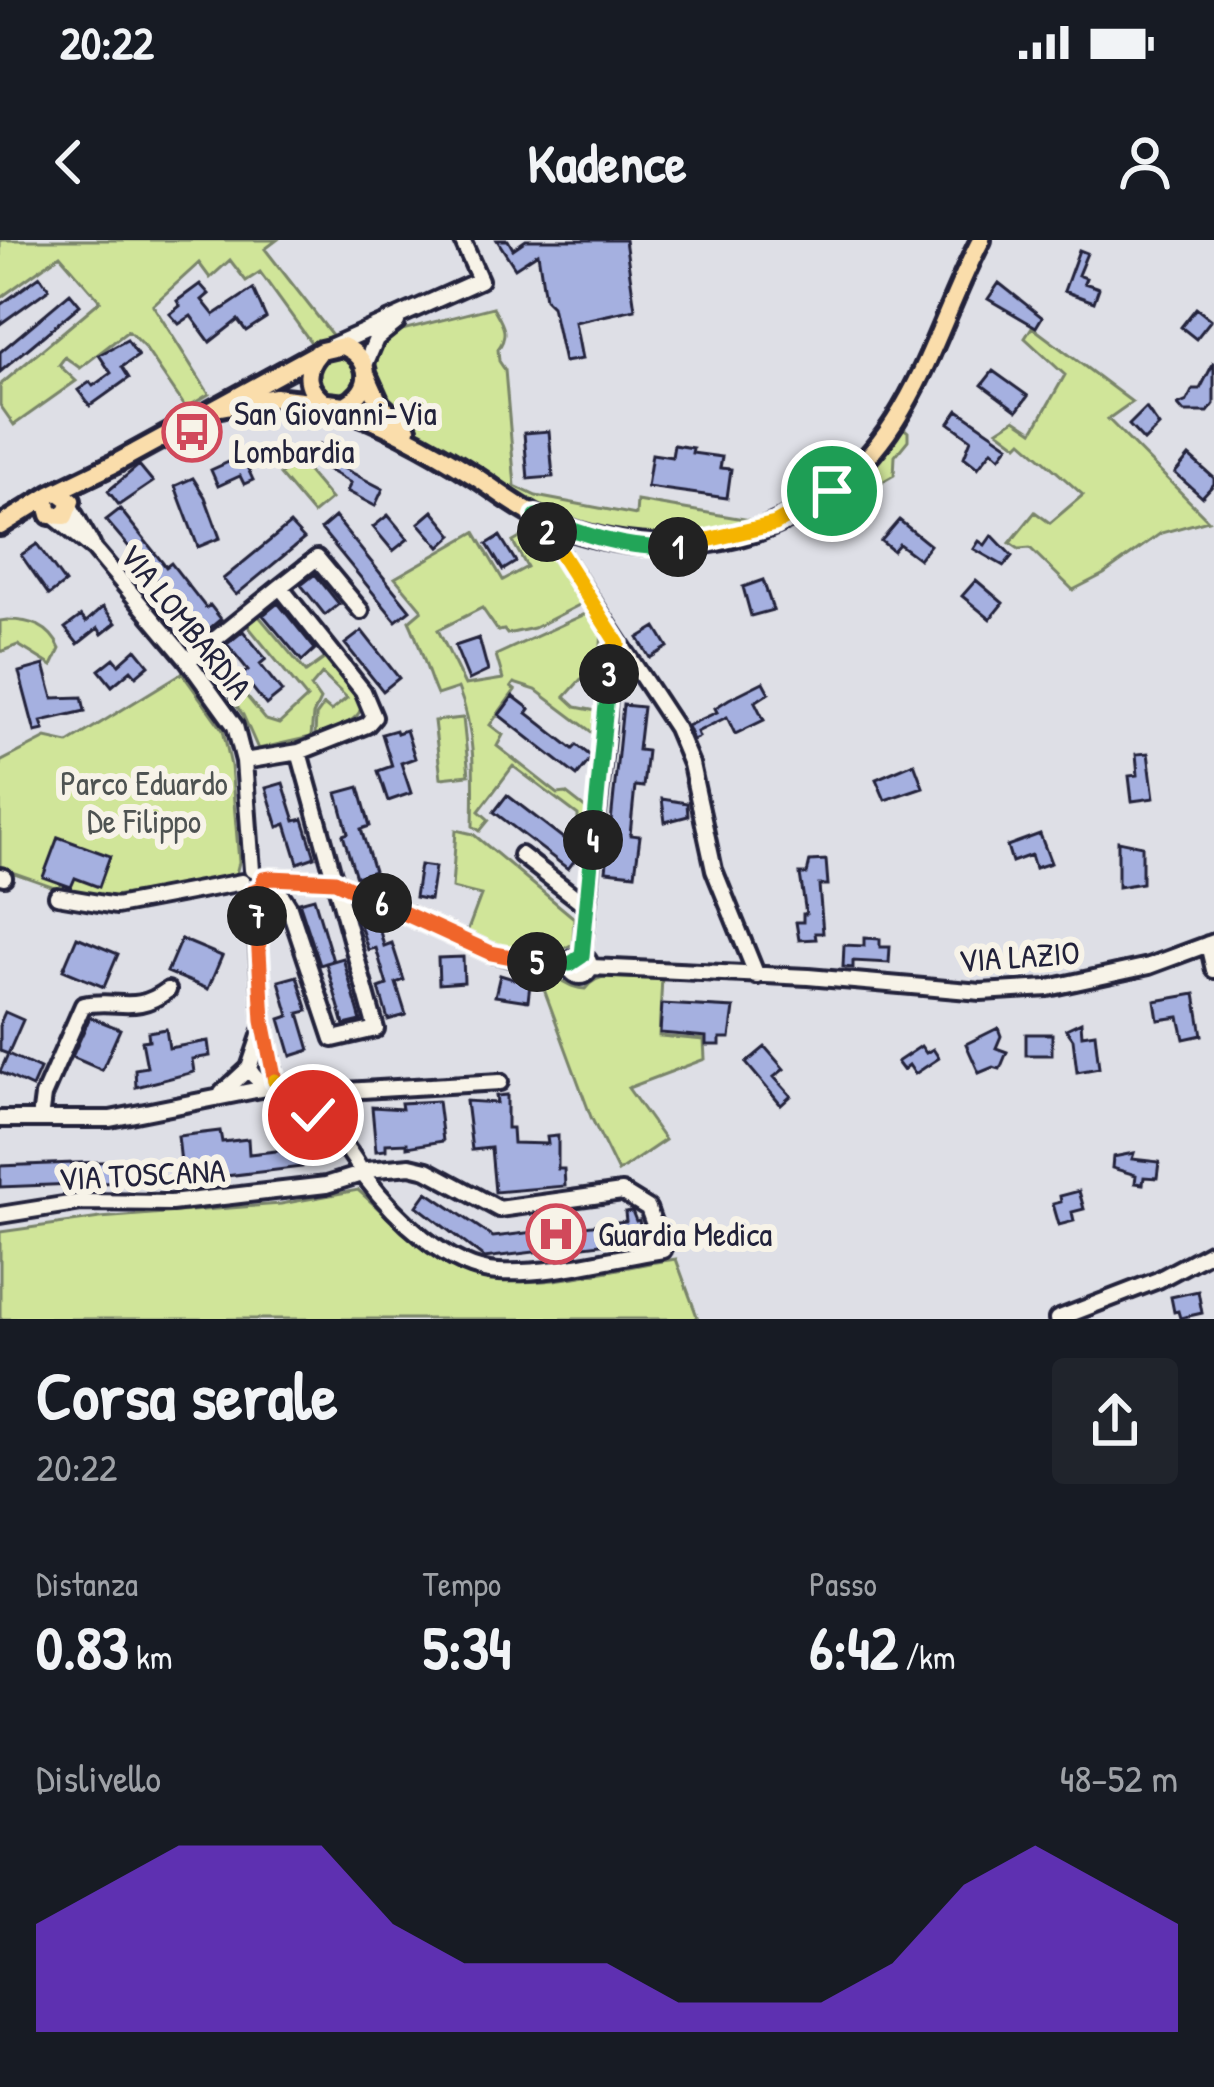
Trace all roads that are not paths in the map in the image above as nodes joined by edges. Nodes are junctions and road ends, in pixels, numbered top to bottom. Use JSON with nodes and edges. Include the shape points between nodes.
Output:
{"nodes":[{"id":1,"x":461,"y":240,"type":"edge"},
{"id":2,"x":981,"y":240,"type":"edge"},
{"id":3,"x":416,"y":309,"type":"junction"},
{"id":4,"x":327,"y":348,"type":"junction"},
{"id":5,"x":366,"y":371,"type":"junction"},
{"id":6,"x":263,"y":380,"type":"junction"},
{"id":7,"x":285,"y":398,"type":"junction"},
{"id":8,"x":330,"y":404,"type":"junction"},
{"id":9,"x":221,"y":407,"type":"junction"},
{"id":10,"x":421,"y":442,"type":"junction"},
{"id":11,"x":60,"y":507,"type":"junction"},
{"id":12,"x":536,"y":516,"type":"junction"},
{"id":13,"x":0,"y":528,"type":"edge"},
{"id":14,"x":280,"y":587,"type":"junction"},
{"id":15,"x":361,"y":611,"type":"dead end"},
{"id":16,"x":618,"y":644,"type":"junction"},
{"id":17,"x":188,"y":661,"type":"junction"},
{"id":18,"x":299,"y":752,"type":"junction"},
{"id":19,"x":244,"y":761,"type":"junction"},
{"id":20,"x":521,"y":855,"type":"dead end"},
{"id":21,"x":257,"y":880,"type":"junction"},
{"id":22,"x":335,"y":881,"type":"junction"},
{"id":23,"x":57,"y":896,"type":"dead end"},
{"id":24,"x":587,"y":901,"type":"junction"},
{"id":25,"x":1211,"y":944,"type":"edge"},
{"id":26,"x":580,"y":970,"type":"junction"},
{"id":27,"x":1214,"y":970,"type":"edge"},
{"id":28,"x":757,"y":976,"type":"junction"},
{"id":29,"x":168,"y":990,"type":"dead end"},
{"id":30,"x":263,"y":1021,"type":"junction"},
{"id":31,"x":249,"y":1068,"type":"junction"},
{"id":32,"x":500,"y":1082,"type":"dead end"},
{"id":33,"x":279,"y":1088,"type":"junction"},
{"id":34,"x":218,"y":1096,"type":"junction"},
{"id":35,"x":0,"y":1115,"type":"edge"},
{"id":36,"x":33,"y":1119,"type":"junction"},
{"id":37,"x":362,"y":1173,"type":"junction"},
{"id":38,"x":0,"y":1215,"type":"edge"},
{"id":39,"x":1214,"y":1250,"type":"edge"},
{"id":40,"x":1057,"y":1319,"type":"edge"}],
"edges":[{"from":1,"to":3,"type":"street","via":[[480,280]]},
{"from":2,"to":12,"type":"main road","via":[[896,420],[857,469],[805,509],[722,539],[659,548],[612,542]]},
{"from":3,"to":4,"type":"street"},
{"from":3,"to":5,"type":"street","via":[[376,339]]},
{"from":4,"to":5,"type":"main road","via":[[352,350]]},
{"from":4,"to":6,"type":"main road"},
{"from":4,"to":8,"type":"main road","via":[[313,358],[308,378]]},
{"from":5,"to":8,"type":"main road","via":[[354,400]]},
{"from":5,"to":10,"type":"main road","via":[[380,406]]},
{"from":6,"to":7,"type":"main road"},
{"from":6,"to":9,"type":"main road"},
{"from":7,"to":8,"type":"main road"},
{"from":7,"to":9,"type":"main road"},
{"from":8,"to":10,"type":"main road"},
{"from":9,"to":11,"type":"main road","via":[[114,464]]},
{"from":10,"to":12,"type":"main road"},
{"from":11,"to":13,"type":"main road"},
{"from":11,"to":17,"type":"street","name":"VIA LOMBARDIA"},
{"from":12,"to":16,"type":"street"},
{"from":14,"to":15,"type":"street","via":[[316,558]]},
{"from":14,"to":17,"type":"street"},
{"from":14,"to":18,"type":"street","via":[[363,691],[374,717]]},
{"from":16,"to":24,"type":"street","via":[[610,652]]},
{"from":16,"to":28,"type":"street","via":[[676,728],[714,870]]},
{"from":17,"to":19,"type":"street","name":"VIA LOMBARDIA","via":[[235,727]]},
{"from":18,"to":19,"type":"street"},
{"from":18,"to":22,"type":"street"},
{"from":19,"to":21,"type":"street","name":"VIA LOMBARDIA"},
{"from":20,"to":24,"type":"street"},
{"from":21,"to":22,"type":"street","name":"VIA LAZIO"},
{"from":21,"to":22,"type":"street","via":[[289,907],[333,1039],[376,1029]]},
{"from":21,"to":23,"type":"street","name":"VIA LAZIO","via":[[116,906]]},
{"from":21,"to":30,"type":"street","name":"VIA LOMBARDIA"},
{"from":22,"to":26,"type":"street","name":"VIA LAZIO","via":[[491,953]]},
{"from":24,"to":26,"type":"street"},
{"from":25,"to":27,"type":"street"},
{"from":25,"to":28,"type":"street","name":"VIA LAZIO","via":[[1048,988],[981,992]]},
{"from":26,"to":28,"type":"street","name":"VIA LAZIO"},
{"from":29,"to":36,"type":"street","via":[[150,1003],[83,1005]]},
{"from":30,"to":31,"type":"street","name":"VIA LOMBARDIA"},
{"from":30,"to":33,"type":"street","name":"VIA LOMBARDIA"},
{"from":31,"to":33,"type":"street","name":"VIA TOSCANA","via":[[255,1080]]},
{"from":31,"to":34,"type":"street"},
{"from":32,"to":33,"type":"street"},
{"from":33,"to":34,"type":"street"},
{"from":33,"to":37,"type":"street","name":"VIA TOSCANA","via":[[348,1147]]},
{"from":34,"to":36,"type":"street","via":[[110,1119]]},
{"from":35,"to":36,"type":"street"},
{"from":37,"to":37,"type":"street","name":"VIA TOSCANA","via":[[427,1170],[499,1209],[622,1192],[648,1208],[663,1250],[526,1271],[480,1269],[425,1236]]},
{"from":37,"to":38,"type":"street","name":"VIA TOSCANA","via":[[326,1185],[171,1203],[82,1202]]},
{"from":39,"to":40,"type":"street"}]}
